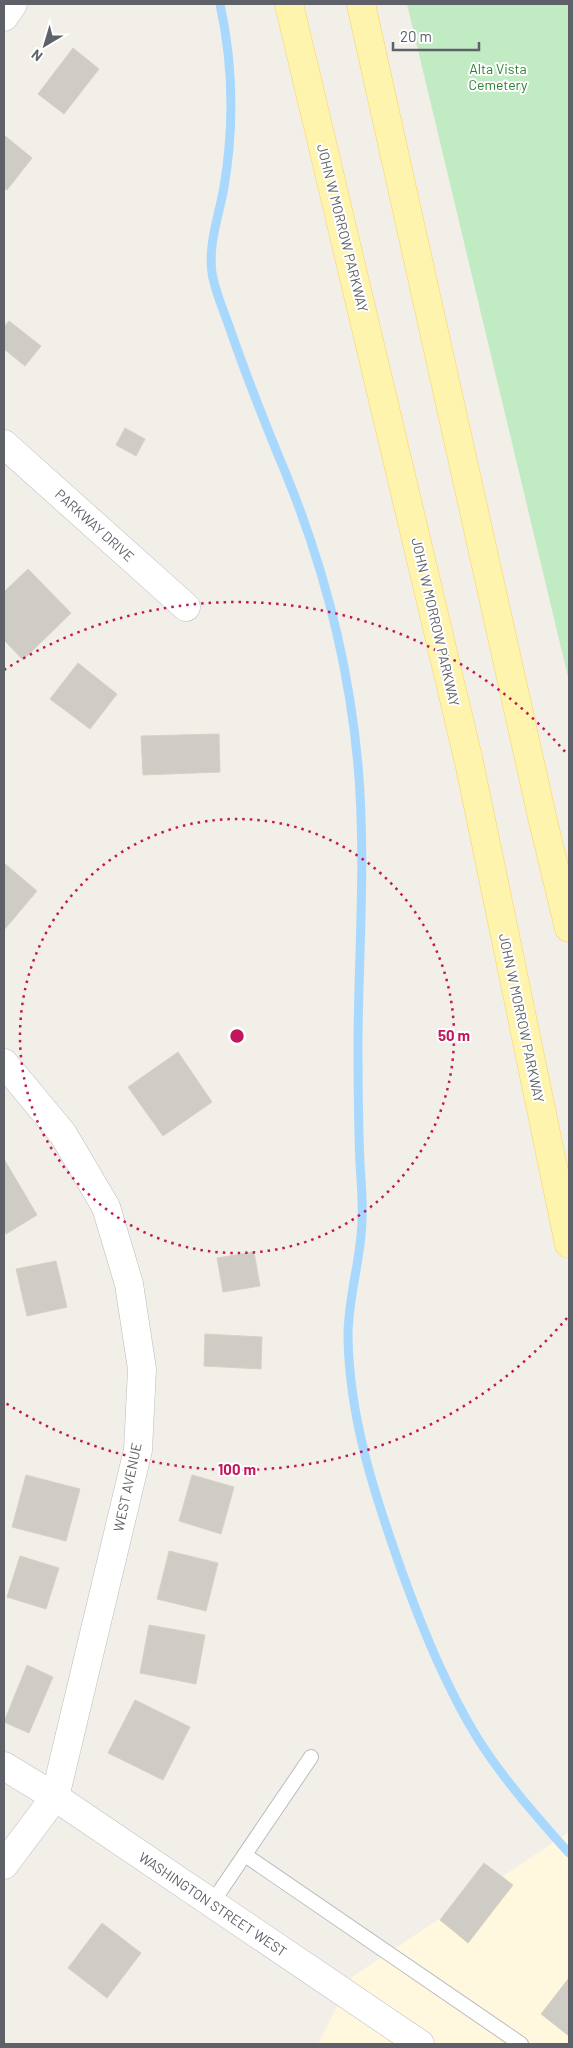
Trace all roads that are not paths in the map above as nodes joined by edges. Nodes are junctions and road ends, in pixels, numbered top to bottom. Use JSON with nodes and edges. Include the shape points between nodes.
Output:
{"nodes":[{"id":1,"x":12,"y":4,"type":"edge"},
{"id":2,"x":289,"y":4,"type":"edge"},
{"id":3,"x":361,"y":4,"type":"edge"},
{"id":4,"x":4,"y":17,"type":"edge"},
{"id":5,"x":4,"y":444,"type":"edge"},
{"id":6,"x":186,"y":608,"type":"dead end"},
{"id":7,"x":569,"y":928,"type":"edge"},
{"id":8,"x":4,"y":1063,"type":"edge"},
{"id":9,"x":569,"y":1244,"type":"edge"},
{"id":10,"x":311,"y":1757,"type":"dead end"},
{"id":11,"x":4,"y":1766,"type":"edge"},
{"id":12,"x":55,"y":1797,"type":"junction"},
{"id":13,"x":244,"y":1854,"type":"junction"},
{"id":14,"x":4,"y":1865,"type":"edge"},
{"id":15,"x":212,"y":1903,"type":"junction"},
{"id":16,"x":420,"y":2044,"type":"edge"},
{"id":17,"x":521,"y":2044,"type":"edge"}],
"edges":[{"from":1,"to":4,"type":"street"},
{"from":2,"to":9,"type":"main road","name":"JOHN W MORROW PARKWAY","via":[[469,762]]},
{"from":3,"to":7,"type":"main road"},
{"from":5,"to":6,"type":"street","name":"PARKWAY DRIVE"},
{"from":8,"to":12,"type":"street","name":"WEST AVENUE","via":[[63,1134],[106,1207],[129,1284],[142,1369],[138,1450]]},
{"from":10,"to":13,"type":"lane"},
{"from":11,"to":12,"type":"street","name":"WASHINGTON STREET WEST"},
{"from":12,"to":14,"type":"street","name":"WEST AVENUE"},
{"from":12,"to":15,"type":"street","name":"WASHINGTON STREET WEST"},
{"from":13,"to":15,"type":"lane"},
{"from":13,"to":17,"type":"lane"},
{"from":15,"to":16,"type":"street","name":"WASHINGTON STREET WEST"}]}
